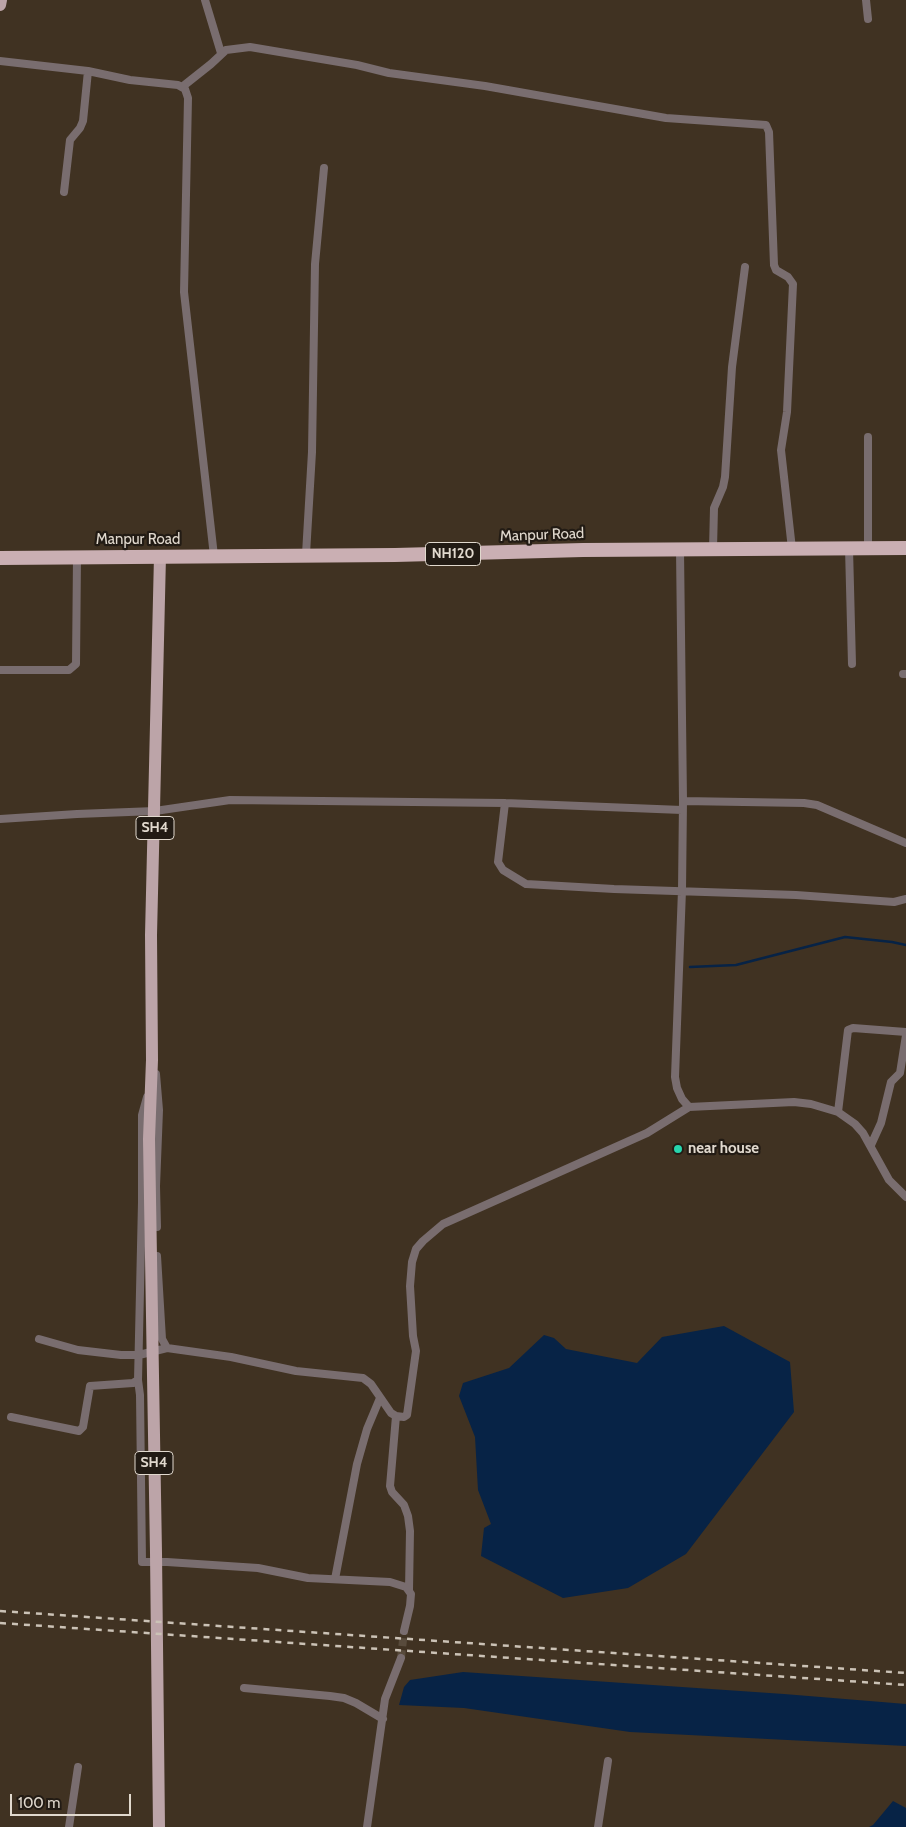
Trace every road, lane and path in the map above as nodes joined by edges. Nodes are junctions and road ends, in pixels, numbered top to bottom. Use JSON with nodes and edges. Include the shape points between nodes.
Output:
{"nodes":[{"id":1,"x":2,"y":0,"type":"edge"},
{"id":2,"x":205,"y":0,"type":"edge"},
{"id":3,"x":866,"y":0,"type":"edge"},
{"id":4,"x":0,"y":5,"type":"edge"},
{"id":5,"x":868,"y":19,"type":"dead end"},
{"id":6,"x":221,"y":53,"type":"junction"},
{"id":7,"x":0,"y":61,"type":"edge"},
{"id":8,"x":88,"y":71,"type":"junction"},
{"id":9,"x":182,"y":87,"type":"junction"},
{"id":10,"x":324,"y":168,"type":"dead end"},
{"id":11,"x":64,"y":192,"type":"dead end"},
{"id":12,"x":745,"y":267,"type":"dead end"},
{"id":13,"x":868,"y":437,"type":"dead end"},
{"id":14,"x":850,"y":548,"type":"junction"},
{"id":15,"x":868,"y":548,"type":"junction"},
{"id":16,"x":906,"y":548,"type":"edge"},
{"id":17,"x":712,"y":549,"type":"junction"},
{"id":18,"x":792,"y":549,"type":"junction"},
{"id":19,"x":680,"y":550,"type":"junction"},
{"id":20,"x":306,"y":554,"type":"junction"},
{"id":21,"x":160,"y":556,"type":"junction"},
{"id":22,"x":214,"y":556,"type":"junction"},
{"id":23,"x":77,"y":557,"type":"junction"},
{"id":24,"x":0,"y":558,"type":"edge"},
{"id":25,"x":852,"y":664,"type":"dead end"},
{"id":26,"x":0,"y":670,"type":"edge"},
{"id":27,"x":683,"y":801,"type":"junction"},
{"id":28,"x":505,"y":803,"type":"junction"},
{"id":29,"x":682,"y":810,"type":"junction"},
{"id":30,"x":155,"y":812,"type":"junction"},
{"id":31,"x":0,"y":819,"type":"edge"},
{"id":32,"x":906,"y":843,"type":"edge"},
{"id":33,"x":682,"y":890,"type":"junction"},
{"id":34,"x":906,"y":899,"type":"edge"},
{"id":35,"x":906,"y":1034,"type":"edge"},
{"id":36,"x":152,"y":1060,"type":"junction"},
{"id":37,"x":150,"y":1094,"type":"junction"},
{"id":38,"x":689,"y":1107,"type":"junction"},
{"id":39,"x":838,"y":1112,"type":"junction"},
{"id":40,"x":871,"y":1145,"type":"junction"},
{"id":41,"x":906,"y":1197,"type":"edge"},
{"id":42,"x":39,"y":1339,"type":"dead end"},
{"id":43,"x":167,"y":1348,"type":"junction"},
{"id":44,"x":139,"y":1355,"type":"junction"},
{"id":45,"x":138,"y":1380,"type":"junction"},
{"id":46,"x":380,"y":1398,"type":"junction"},
{"id":47,"x":396,"y":1416,"type":"junction"},
{"id":48,"x":11,"y":1417,"type":"dead end"},
{"id":49,"x":335,"y":1579,"type":"junction"},
{"id":50,"x":409,"y":1590,"type":"junction"},
{"id":51,"x":404,"y":1631,"type":"tunnel mouth"},
{"id":52,"x":401,"y":1658,"type":"tunnel mouth"},
{"id":53,"x":244,"y":1688,"type":"dead end"},
{"id":54,"x":383,"y":1719,"type":"junction"},
{"id":55,"x":608,"y":1761,"type":"dead end"},
{"id":56,"x":78,"y":1767,"type":"dead end"},
{"id":57,"x":69,"y":1827,"type":"edge"},
{"id":58,"x":159,"y":1827,"type":"edge"},
{"id":59,"x":367,"y":1827,"type":"edge"},
{"id":60,"x":598,"y":1827,"type":"edge"}],
"edges":[{"from":1,"to":4,"type":"main road"},
{"from":2,"to":6,"type":"street"},
{"from":3,"to":5,"type":"street"},
{"from":6,"to":9,"type":"street"},
{"from":6,"to":18,"type":"street","via":[[250,47],[265,49],[666,118],[768,127],[774,265],[793,284],[787,412],[781,450]]},
{"from":7,"to":8,"type":"street"},
{"from":8,"to":9,"type":"street"},
{"from":8,"to":11,"type":"street","via":[[83,121],[70,140]]},
{"from":9,"to":22,"type":"street","via":[[188,98],[184,292]]},
{"from":10,"to":20,"type":"street","via":[[315,264],[312,452]]},
{"from":12,"to":17,"type":"street","via":[[732,367],[725,477],[714,508]]},
{"from":13,"to":15,"type":"street"},
{"from":14,"to":15,"type":"highway","name":"Manpur Road","number":"NH120"},
{"from":14,"to":18,"type":"highway","name":"Manpur Road","number":"NH120"},
{"from":14,"to":25,"type":"street"},
{"from":15,"to":16,"type":"highway","name":"Manpur Road","number":"NH120"},
{"from":17,"to":18,"type":"highway","name":"Manpur Road","number":"NH120"},
{"from":17,"to":19,"type":"highway","name":"Manpur Road","number":"NH120"},
{"from":19,"to":20,"type":"highway","name":"Manpur Road","number":"NH120"},
{"from":19,"to":27,"type":"street"},
{"from":20,"to":22,"type":"highway","name":"Manpur Road","number":"NH120"},
{"from":21,"to":22,"type":"highway","name":"Manpur Road","number":"NH120"},
{"from":21,"to":23,"type":"highway","name":"Manpur Road","number":"NH120"},
{"from":21,"to":30,"type":"main road","number":"SH4"},
{"from":23,"to":24,"type":"highway","name":"Manpur Road","number":"NH120"},
{"from":23,"to":26,"type":"street","via":[[76,664],[69,670]]},
{"from":27,"to":29,"type":"street"},
{"from":27,"to":32,"type":"street","via":[[817,805]]},
{"from":28,"to":29,"type":"street"},
{"from":28,"to":30,"type":"street","via":[[230,800]]},
{"from":28,"to":33,"type":"street","via":[[498,862],[503,870],[526,884]]},
{"from":29,"to":33,"type":"street"},
{"from":30,"to":31,"type":"street"},
{"from":30,"to":36,"type":"main road","number":"SH4","via":[[151,935]]},
{"from":33,"to":34,"type":"street","via":[[894,902]]},
{"from":33,"to":38,"type":"street","via":[[674,1077],[679,1094]]},
{"from":35,"to":39,"type":"street","via":[[849,1029]]},
{"from":35,"to":40,"type":"street","via":[[900,1075],[891,1082],[881,1123]]},
{"from":36,"to":37,"type":"main road","number":"SH4"},
{"from":36,"to":43,"type":"street","via":[[159,1110],[157,1259],[162,1339]]},
{"from":37,"to":44,"type":"street","via":[[142,1115]]},
{"from":37,"to":58,"type":"main road","number":"SH4"},
{"from":38,"to":39,"type":"street","via":[[794,1102]]},
{"from":38,"to":47,"type":"street","via":[[647,1133],[443,1224],[423,1240],[412,1262],[410,1286],[416,1351],[407,1415]]},
{"from":39,"to":40,"type":"street","via":[[855,1124]]},
{"from":40,"to":41,"type":"street","via":[[889,1180]]},
{"from":42,"to":44,"type":"street","via":[[78,1350]]},
{"from":43,"to":44,"type":"street"},
{"from":43,"to":46,"type":"street","via":[[296,1371],[359,1377],[367,1380]]},
{"from":44,"to":45,"type":"street"},
{"from":45,"to":48,"type":"street","via":[[90,1386],[83,1426],[79,1430]]},
{"from":45,"to":49,"type":"street","via":[[142,1562],[258,1568],[308,1578]]},
{"from":46,"to":47,"type":"street"},
{"from":46,"to":49,"type":"street","via":[[357,1464]]},
{"from":47,"to":50,"type":"street","via":[[390,1486],[408,1516]]},
{"from":49,"to":50,"type":"street","via":[[390,1582]]},
{"from":50,"to":51,"type":"street","via":[[411,1599]]},
{"from":52,"to":54,"type":"street","via":[[385,1699]]},
{"from":53,"to":54,"type":"street","via":[[344,1698]]},
{"from":54,"to":59,"type":"street"},
{"from":55,"to":60,"type":"street"},
{"from":56,"to":57,"type":"street"}]}
